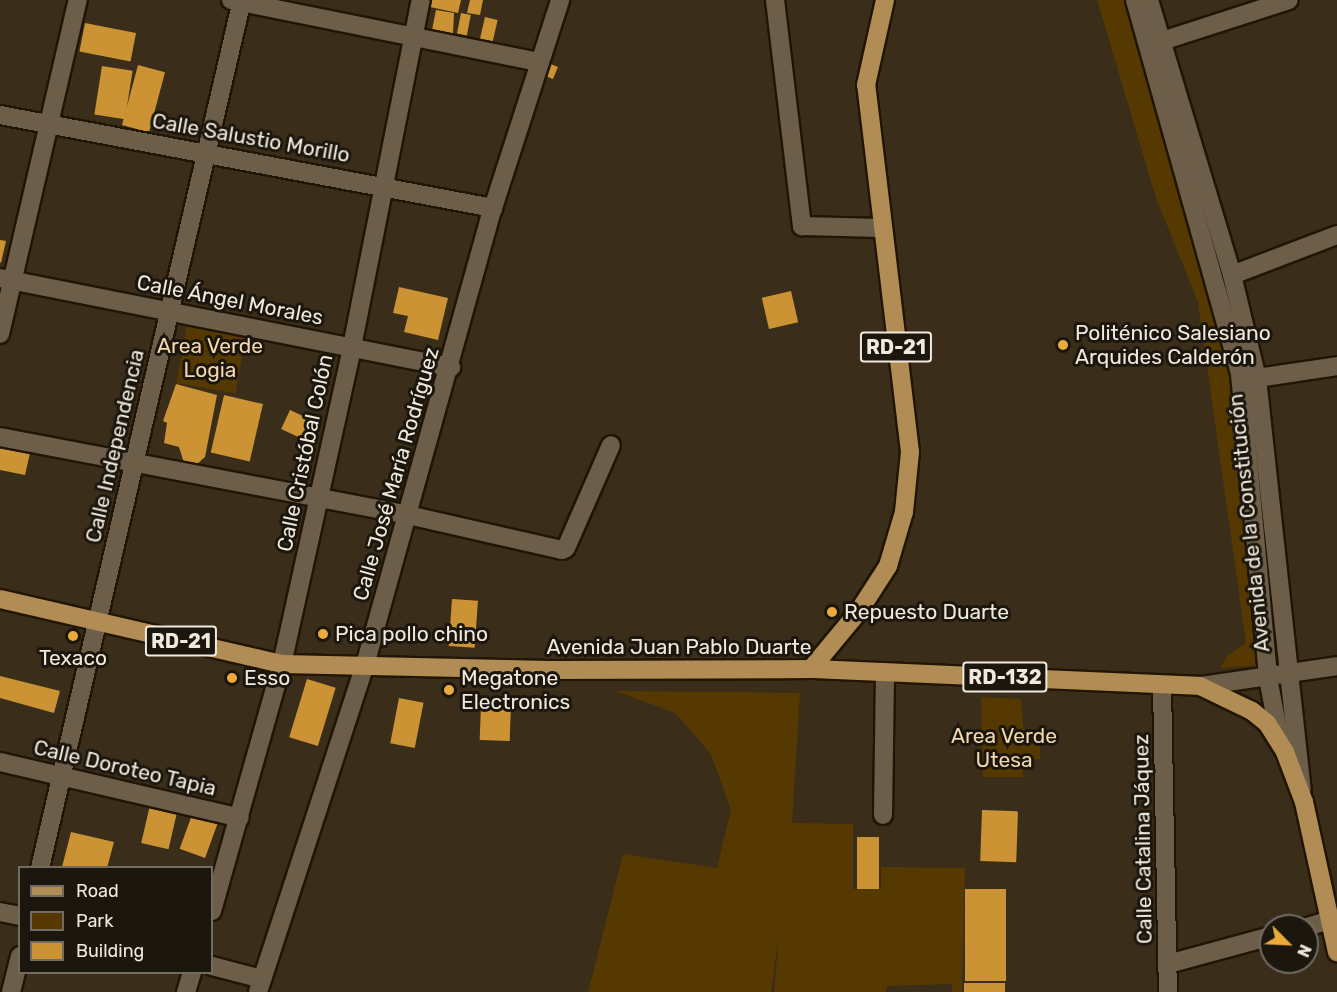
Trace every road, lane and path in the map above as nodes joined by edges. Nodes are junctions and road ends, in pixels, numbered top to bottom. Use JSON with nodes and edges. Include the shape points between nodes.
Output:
{"nodes":[{"id":1,"x":78,"y":0,"type":"edge"},
{"id":2,"x":421,"y":0,"type":"edge"},
{"id":3,"x":560,"y":0,"type":"edge"},
{"id":4,"x":776,"y":0,"type":"edge"},
{"id":5,"x":885,"y":0,"type":"edge"},
{"id":6,"x":1135,"y":0,"type":"edge"},
{"id":7,"x":1149,"y":0,"type":"edge"},
{"id":8,"x":1289,"y":0,"type":"edge"},
{"id":9,"x":238,"y":1,"type":"edge"},
{"id":10,"x":414,"y":34,"type":"junction"},
{"id":11,"x":1162,"y":42,"type":"junction"},
{"id":12,"x":538,"y":62,"type":"junction"},
{"id":13,"x":0,"y":115,"type":"edge"},
{"id":14,"x":49,"y":124,"type":"junction"},
{"id":15,"x":206,"y":154,"type":"junction"},
{"id":16,"x":385,"y":186,"type":"junction"},
{"id":17,"x":493,"y":208,"type":"junction"},
{"id":18,"x":881,"y":228,"type":"junction"},
{"id":19,"x":1337,"y":235,"type":"edge"},
{"id":20,"x":1232,"y":275,"type":"junction"},
{"id":21,"x":6,"y":280,"type":"edge"},
{"id":22,"x":170,"y":312,"type":"junction"},
{"id":23,"x":0,"y":334,"type":"edge"},
{"id":24,"x":352,"y":347,"type":"junction"},
{"id":25,"x":1337,"y":366,"type":"edge"},
{"id":26,"x":451,"y":367,"type":"junction"},
{"id":27,"x":1257,"y":378,"type":"junction"},
{"id":28,"x":0,"y":437,"type":"edge"},
{"id":29,"x":611,"y":445,"type":"dead end"},
{"id":30,"x":135,"y":463,"type":"junction"},
{"id":31,"x":318,"y":498,"type":"junction"},
{"id":32,"x":408,"y":515,"type":"junction"},
{"id":33,"x":0,"y":598,"type":"edge"},
{"id":34,"x":97,"y":622,"type":"junction"},
{"id":35,"x":282,"y":664,"type":"junction"},
{"id":36,"x":365,"y":665,"type":"junction"},
{"id":37,"x":1337,"y":666,"type":"edge"},
{"id":38,"x":810,"y":669,"type":"junction"},
{"id":39,"x":885,"y":672,"type":"junction"},
{"id":40,"x":1288,"y":675,"type":"junction"},
{"id":41,"x":1268,"y":678,"type":"junction"},
{"id":42,"x":1162,"y":685,"type":"junction"},
{"id":43,"x":1200,"y":686,"type":"junction"},
{"id":44,"x":1280,"y":741,"type":"junction"},
{"id":45,"x":0,"y":762,"type":"edge"},
{"id":46,"x":61,"y":777,"type":"junction"},
{"id":47,"x":1304,"y":802,"type":"junction"},
{"id":48,"x":883,"y":815,"type":"dead end"},
{"id":49,"x":240,"y":818,"type":"junction"},
{"id":50,"x":40,"y":866,"type":"edge"},
{"id":51,"x":213,"y":907,"type":"edge"},
{"id":52,"x":0,"y":912,"type":"edge"},
{"id":53,"x":18,"y":916,"type":"edge"},
{"id":54,"x":1330,"y":920,"type":"junction"},
{"id":55,"x":1319,"y":923,"type":"edge"},
{"id":56,"x":1259,"y":939,"type":"edge"},
{"id":57,"x":1336,"y":947,"type":"edge"},
{"id":58,"x":18,"y":964,"type":"edge"},
{"id":59,"x":1168,"y":964,"type":"junction"},
{"id":60,"x":213,"y":966,"type":"edge"},
{"id":61,"x":191,"y":974,"type":"edge"},
{"id":62,"x":260,"y":985,"type":"edge"},
{"id":63,"x":11,"y":992,"type":"edge"},
{"id":64,"x":186,"y":992,"type":"edge"},
{"id":65,"x":1168,"y":992,"type":"edge"}],
"edges":[{"from":1,"to":14,"type":"street"},
{"from":2,"to":10,"type":"street","name":"Calle Cristóbal Colón"},
{"from":3,"to":12,"type":"street","name":"Calle José María Rodríguez"},
{"from":4,"to":18,"type":"street","via":[[802,226]]},
{"from":5,"to":18,"type":"main road","number":"RD-21","via":[[866,85]]},
{"from":6,"to":41,"type":"street","name":"Avenida de la Constitución","via":[[1240,374]]},
{"from":7,"to":11,"type":"street","name":"Avenida de la Constitución"},
{"from":8,"to":11,"type":"street"},
{"from":9,"to":10,"type":"street"},
{"from":9,"to":15,"type":"street","name":"Calle Independencia"},
{"from":10,"to":12,"type":"street"},
{"from":10,"to":16,"type":"street","name":"Calle Cristóbal Colón"},
{"from":11,"to":20,"type":"street","name":"Avenida de la Constitución"},
{"from":12,"to":17,"type":"street","name":"Calle José María Rodríguez"},
{"from":13,"to":14,"type":"street","name":"Calle Salustio Morillo"},
{"from":14,"to":15,"type":"street","name":"Calle Salustio Morillo"},
{"from":14,"to":21,"type":"street"},
{"from":15,"to":16,"type":"street","name":"Calle Salustio Morillo"},
{"from":15,"to":22,"type":"street","name":"Calle Independencia"},
{"from":16,"to":17,"type":"street","name":"Calle Salustio Morillo"},
{"from":16,"to":24,"type":"street","name":"Calle Cristóbal Colón"},
{"from":17,"to":26,"type":"street","name":"Calle José María Rodríguez"},
{"from":18,"to":38,"type":"main road","number":"RD-21","via":[[910,452],[904,512],[888,566],[859,611]]},
{"from":19,"to":20,"type":"street"},
{"from":20,"to":27,"type":"street","name":"Avenida de la Constitución"},
{"from":21,"to":22,"type":"street","name":"Calle Ángel Morales"},
{"from":21,"to":23,"type":"street"},
{"from":22,"to":24,"type":"street","name":"Calle Ángel Morales"},
{"from":22,"to":30,"type":"street","name":"Calle Independencia"},
{"from":24,"to":26,"type":"street","name":"Calle Ángel Morales"},
{"from":24,"to":31,"type":"street","name":"Calle Cristóbal Colón"},
{"from":25,"to":27,"type":"street"},
{"from":26,"to":32,"type":"street","name":"Calle José María Rodríguez"},
{"from":27,"to":40,"type":"street","name":"Avenida de la Constitución"},
{"from":28,"to":30,"type":"street"},
{"from":29,"to":32,"type":"street","via":[[563,550]]},
{"from":30,"to":31,"type":"street"},
{"from":30,"to":34,"type":"street","name":"Calle Independencia"},
{"from":31,"to":32,"type":"street"},
{"from":31,"to":35,"type":"street","name":"Calle Cristóbal Colón"},
{"from":32,"to":36,"type":"street","name":"Calle José María Rodríguez"},
{"from":33,"to":34,"type":"main road","name":"Avenida Juan Pablo Duarte","number":"RD-21"},
{"from":34,"to":35,"type":"main road","name":"Avenida Juan Pablo Duarte","number":"RD-21"},
{"from":34,"to":46,"type":"street","name":"Calle Independencia"},
{"from":35,"to":36,"type":"main road","name":"Avenida Juan Pablo Duarte","number":"RD-21"},
{"from":35,"to":49,"type":"street","name":"Calle Cristóbal Colón"},
{"from":36,"to":38,"type":"main road","name":"Avenida Juan Pablo Duarte","number":"RD-21","via":[[550,670]]},
{"from":36,"to":62,"type":"street","name":"Calle José María Rodríguez"},
{"from":37,"to":40,"type":"street"},
{"from":38,"to":39,"type":"main road","name":"Avenida Juan Pablo Duarte","number":"RD-132"},
{"from":39,"to":42,"type":"main road","name":"Avenida Juan Pablo Duarte","number":"RD-132"},
{"from":39,"to":48,"type":"street"},
{"from":40,"to":41,"type":"street"},
{"from":40,"to":47,"type":"street","name":"Avenida de la Constitución"},
{"from":41,"to":43,"type":"street"},
{"from":41,"to":44,"type":"street","name":"Avenida de la Constitución"},
{"from":42,"to":43,"type":"main road","name":"Avenida Juan Pablo Duarte","number":"RD-132"},
{"from":42,"to":59,"type":"street","name":"Calle Catalina Jáquez"},
{"from":43,"to":44,"type":"main road","name":"Avenida Juan Pablo Duarte","number":"RD-132","via":[[1252,711]]},
{"from":44,"to":47,"type":"main road","name":"Avenida Juan Pablo Duarte","number":"RD-132"},
{"from":45,"to":46,"type":"street","name":"Calle Doroteo Tapia"},
{"from":46,"to":49,"type":"street","name":"Calle Doroteo Tapia"},
{"from":46,"to":50,"type":"street","name":"Calle Independencia"},
{"from":47,"to":54,"type":"main road","number":"RD-132"},
{"from":49,"to":51,"type":"street","name":"Calle Cristóbal Colón"},
{"from":52,"to":53,"type":"street"},
{"from":54,"to":55,"type":"street"},
{"from":54,"to":57,"type":"main road","number":"RD-132"},
{"from":56,"to":59,"type":"street"},
{"from":58,"to":63,"type":"street"},
{"from":59,"to":65,"type":"street","name":"Calle Catalina Jáquez"},
{"from":60,"to":62,"type":"street"},
{"from":61,"to":64,"type":"street"}]}
